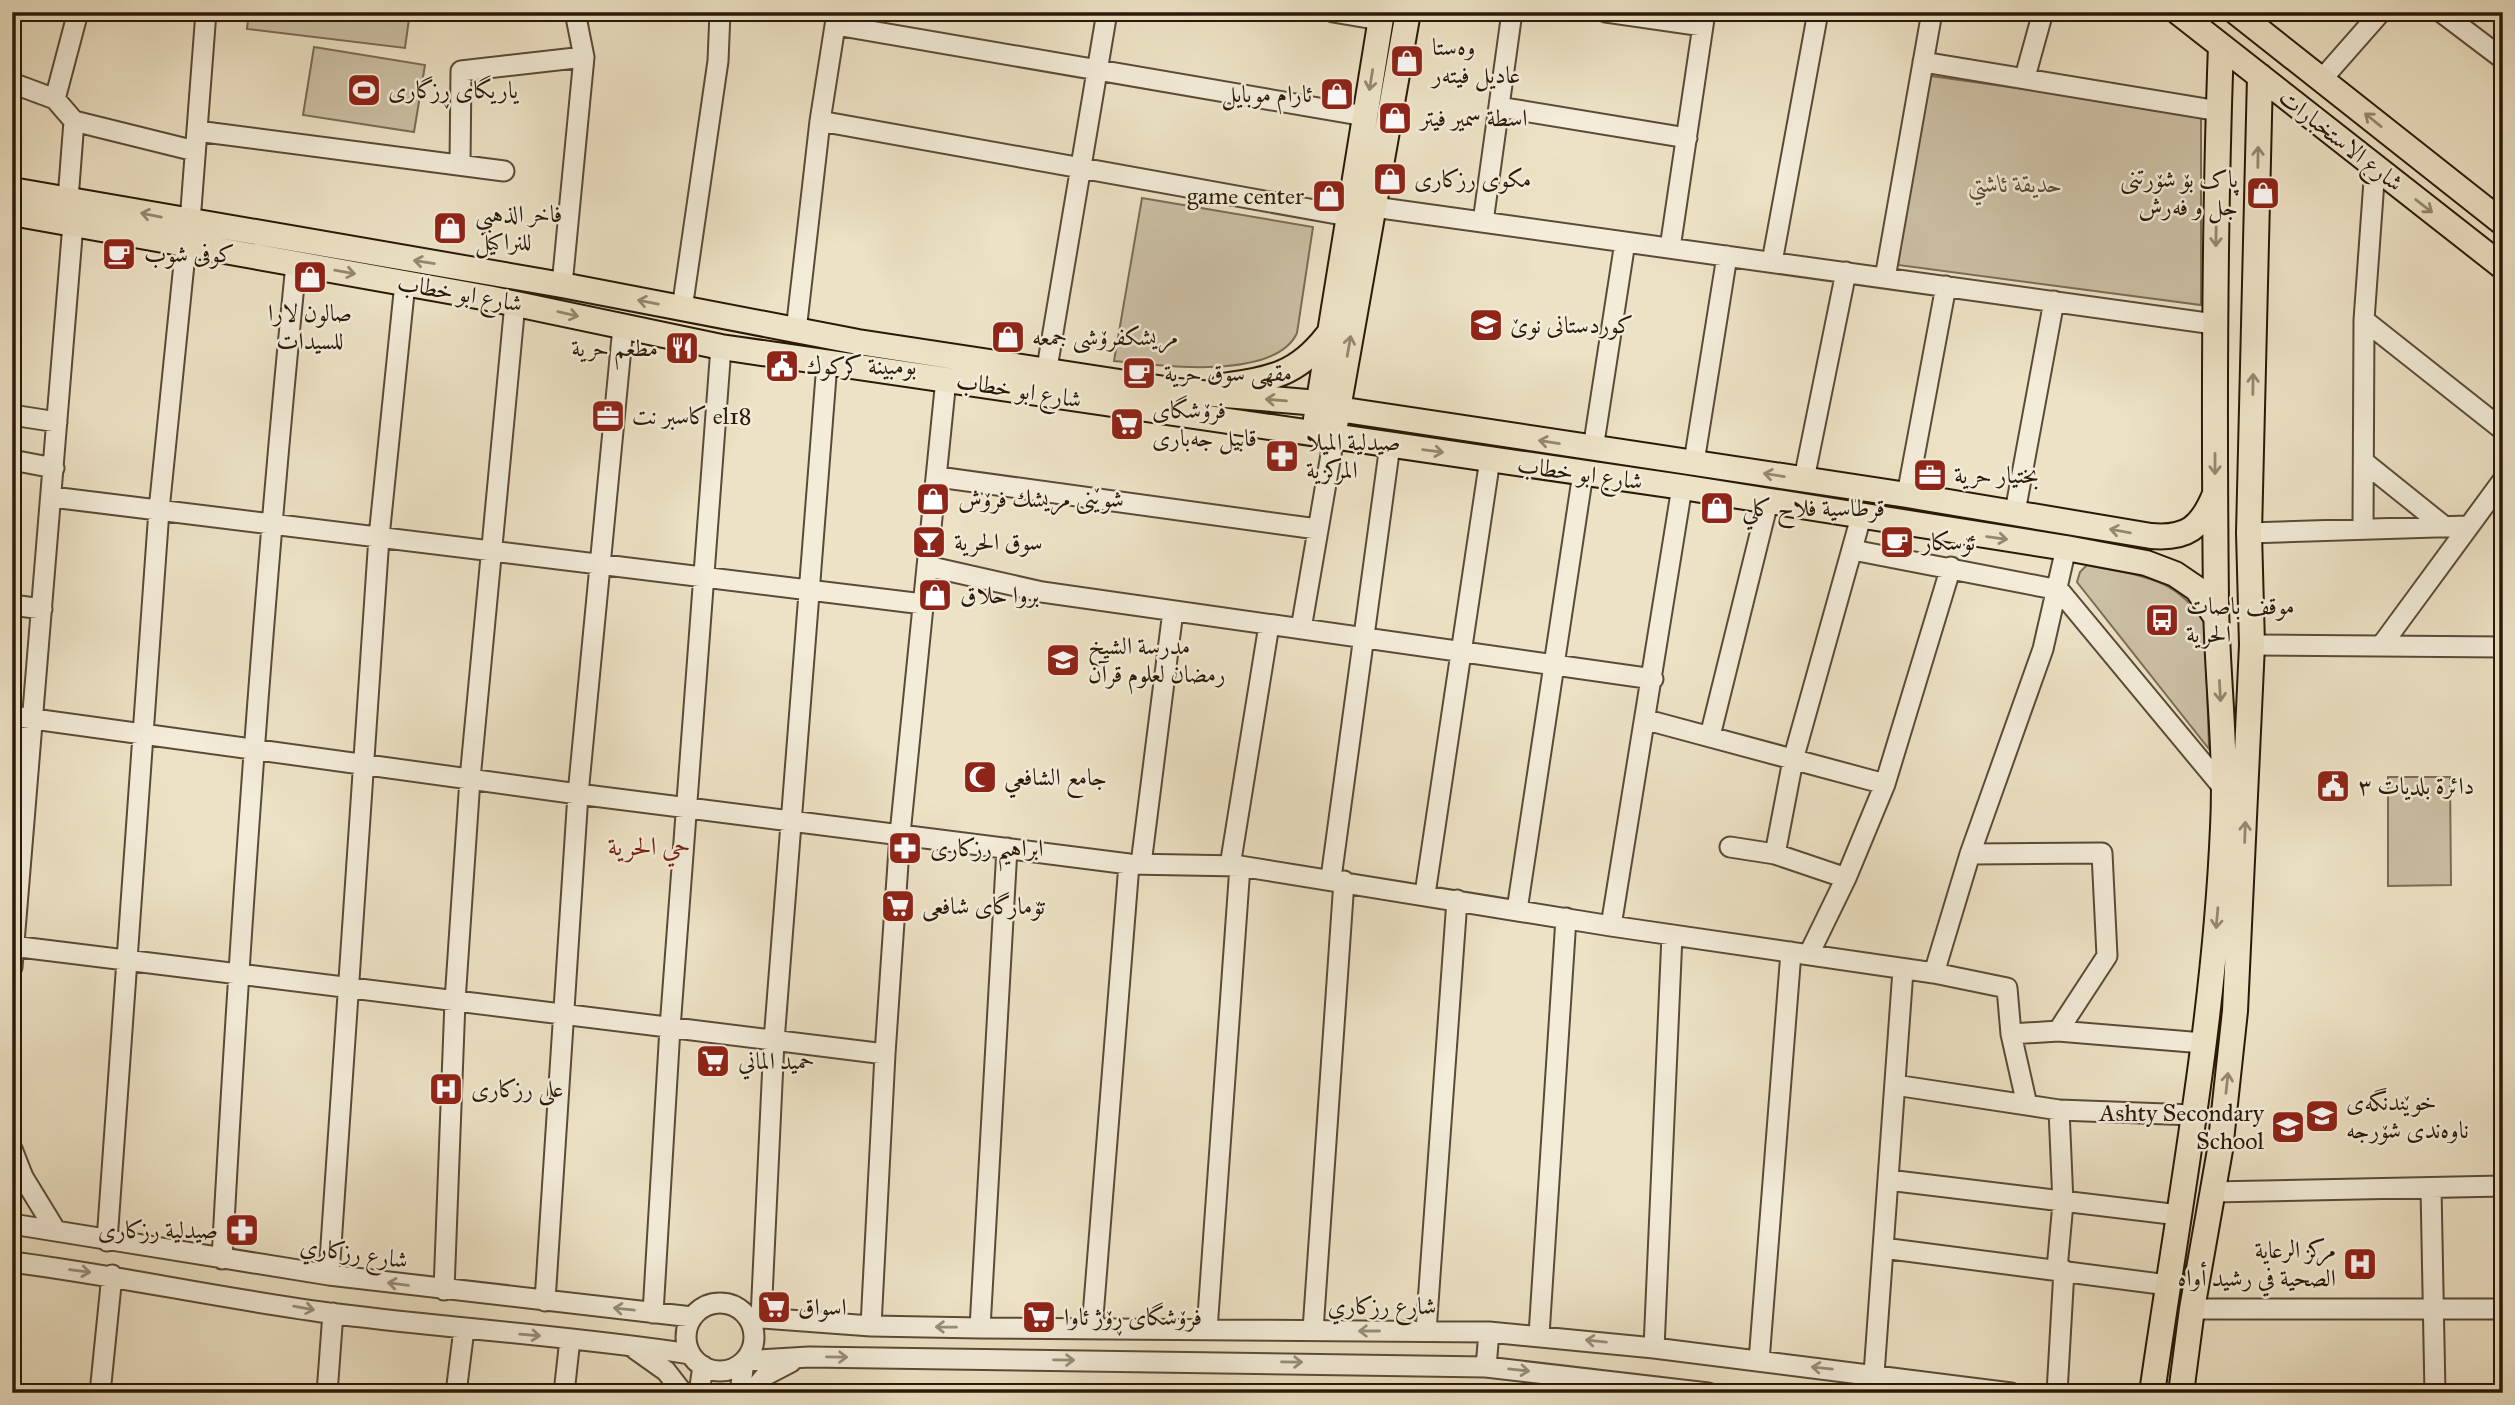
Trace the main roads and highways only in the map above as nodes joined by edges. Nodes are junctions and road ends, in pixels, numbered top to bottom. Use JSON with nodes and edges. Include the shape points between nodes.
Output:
{"nodes":[{"id":1,"x":1408,"y":12,"type":"edge"},
{"id":2,"x":2178,"y":12,"type":"edge"},
{"id":3,"x":2236,"y":12,"type":"edge"},
{"id":4,"x":1381,"y":16,"type":"edge"},
{"id":5,"x":2221,"y":46,"type":"junction"},
{"id":6,"x":2260,"y":76,"type":"junction"},
{"id":7,"x":12,"y":190,"type":"edge"},
{"id":8,"x":12,"y":214,"type":"edge"},
{"id":9,"x":2503,"y":223,"type":"edge"},
{"id":10,"x":188,"y":233,"type":"junction"},
{"id":11,"x":234,"y":242,"type":"junction"},
{"id":12,"x":2503,"y":267,"type":"edge"},
{"id":13,"x":1328,"y":335,"type":"junction"},
{"id":14,"x":858,"y":342,"type":"junction"},
{"id":15,"x":855,"y":368,"type":"junction"},
{"id":16,"x":1178,"y":391,"type":"junction"},
{"id":17,"x":1328,"y":406,"type":"junction"},
{"id":18,"x":1324,"y":436,"type":"junction"},
{"id":19,"x":2215,"y":494,"type":"junction"},
{"id":20,"x":2151,"y":536,"type":"junction"},
{"id":21,"x":2146,"y":563,"type":"junction"},
{"id":22,"x":2217,"y":617,"type":"junction"},
{"id":23,"x":2158,"y":1350,"type":"junction"},
{"id":24,"x":2153,"y":1384,"type":"edge"},
{"id":25,"x":2182,"y":1384,"type":"edge"},
{"id":26,"x":2137,"y":1393,"type":"edge"}],
"edges":[{"from":17,"to":1,"type":"main road","one_way":true,"via":[[1374,207]]},
{"from":2,"to":5,"type":"main road","name":"شارع الاستخبارات"},
{"from":9,"to":3,"type":"main road","name":"شارع الاستخبارات","one_way":true},
{"from":4,"to":13,"type":"main road","one_way":true},
{"from":5,"to":6,"type":"main road","name":"شارع الاستخبارات"},
{"from":5,"to":19,"type":"main road","one_way":true},
{"from":6,"to":12,"type":"main road","name":"شارع الاستخبارات","one_way":true},
{"from":25,"to":6,"type":"main road","one_way":true,"via":[[2220,1150],[2235,1011],[2252,645],[2249,533]]},
{"from":10,"to":7,"type":"main road","name":"شارع ابو خطاب","one_way":true,"via":[[68,200]]},
{"from":8,"to":10,"type":"main road","name":"شارع ابو خطاب"},
{"from":10,"to":11,"type":"main road","name":"شارع ابو خطاب"},
{"from":14,"to":11,"type":"main road","name":"شارع ابو خطاب","one_way":true,"via":[[562,285]]},
{"from":11,"to":15,"type":"main road","name":"شارع ابو خطاب","one_way":true,"via":[[296,264],[515,303],[721,348]]},
{"from":13,"to":16,"type":"main road","via":[[1311,358],[1287,372],[1233,385]]},
{"from":13,"to":17,"type":"main road"},
{"from":14,"to":15,"type":"main road"},
{"from":14,"to":16,"type":"main road","name":"شارع ابو خطاب"},
{"from":15,"to":18,"type":"main road","name":"شارع ابو خطاب"},
{"from":17,"to":16,"type":"main road","name":"شارع ابو خطاب","one_way":true},
{"from":17,"to":18,"type":"main road"},
{"from":20,"to":17,"type":"main road","name":"شارع ابو خطاب","one_way":true},
{"from":18,"to":21,"type":"main road","name":"شارع ابو خطاب","one_way":true,"via":[[1682,487]]},
{"from":19,"to":20,"type":"main road","name":"شارع ابو خطاب","via":[[2205,515],[2186,533],[2169,538]]},
{"from":19,"to":22,"type":"main road"},
{"from":20,"to":21,"type":"main road"},
{"from":21,"to":22,"type":"main road","name":"شارع ابو خطاب","via":[[2188,582]]},
{"from":22,"to":23,"type":"main road","one_way":true,"via":[[2225,790],[2217,912],[2203,1043]]},
{"from":23,"to":24,"type":"main road"},
{"from":23,"to":26,"type":"main road","via":[[2149,1377]]},
{"from":24,"to":25,"type":"main road","via":[[2169,1389]]}]}
